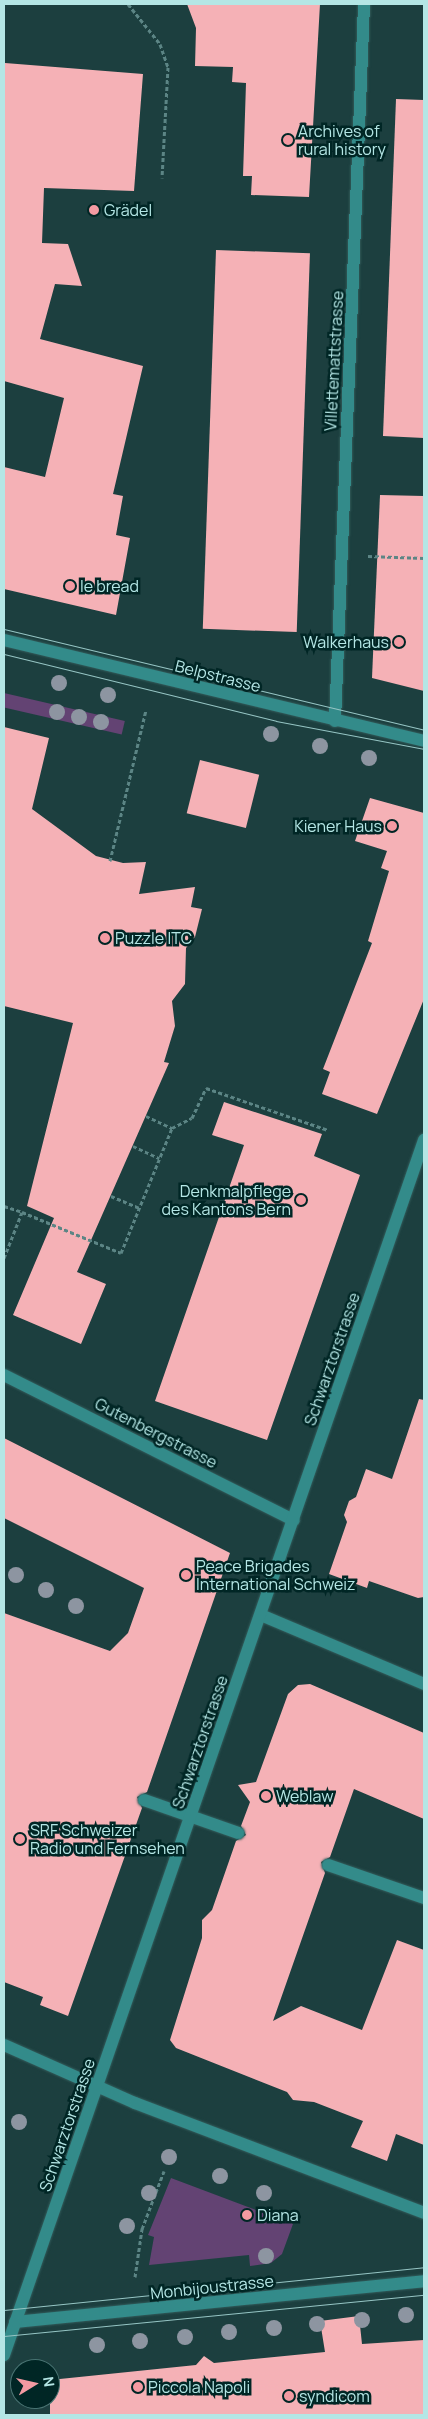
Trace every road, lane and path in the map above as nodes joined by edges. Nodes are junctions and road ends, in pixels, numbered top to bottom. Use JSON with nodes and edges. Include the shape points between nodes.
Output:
{"nodes":[{"id":1,"x":128,"y":4,"type":"edge"},
{"id":2,"x":364,"y":4,"type":"edge"},
{"id":3,"x":162,"y":178,"type":"dead end"},
{"id":4,"x":342,"y":555,"type":"junction"},
{"id":5,"x":424,"y":558,"type":"edge"},
{"id":6,"x":4,"y":640,"type":"edge"},
{"id":7,"x":146,"y":710,"type":"dead end"},
{"id":8,"x":335,"y":721,"type":"junction"},
{"id":9,"x":424,"y":740,"type":"edge"},
{"id":10,"x":110,"y":861,"type":"dead end"},
{"id":11,"x":146,"y":1116,"type":"dead end"},
{"id":12,"x":172,"y":1128,"type":"junction"},
{"id":13,"x":328,"y":1130,"type":"dead end"},
{"id":14,"x":424,"y":1140,"type":"edge"},
{"id":15,"x":133,"y":1146,"type":"dead end"},
{"id":16,"x":157,"y":1157,"type":"junction"},
{"id":17,"x":112,"y":1196,"type":"dead end"},
{"id":18,"x":4,"y":1206,"type":"edge"},
{"id":19,"x":139,"y":1208,"type":"junction"},
{"id":20,"x":22,"y":1212,"type":"junction"},
{"id":21,"x":4,"y":1258,"type":"edge"},
{"id":22,"x":4,"y":1376,"type":"edge"},
{"id":23,"x":294,"y":1520,"type":"junction"},
{"id":24,"x":261,"y":1615,"type":"junction"},
{"id":25,"x":424,"y":1684,"type":"edge"},
{"id":26,"x":144,"y":1800,"type":"dead end"},
{"id":27,"x":191,"y":1817,"type":"junction"},
{"id":28,"x":238,"y":1833,"type":"dead end"},
{"id":29,"x":328,"y":1865,"type":"dead end"},
{"id":30,"x":424,"y":1898,"type":"edge"},
{"id":31,"x":4,"y":2045,"type":"edge"},
{"id":32,"x":98,"y":2088,"type":"junction"},
{"id":33,"x":164,"y":2171,"type":"dead end"},
{"id":34,"x":424,"y":2214,"type":"edge"},
{"id":35,"x":135,"y":2277,"type":"dead end"},
{"id":36,"x":424,"y":2281,"type":"edge"},
{"id":37,"x":9,"y":2323,"type":"edge"},
{"id":38,"x":4,"y":2355,"type":"edge"}],
"edges":[{"from":1,"to":3,"type":"path","via":[[160,44],[168,67]]},
{"from":2,"to":4,"type":"street","name":"Villettemattstrasse"},
{"from":4,"to":5,"type":"path"},
{"from":4,"to":8,"type":"street","name":"Villettemattstrasse"},
{"from":6,"to":8,"type":"street","name":"Belpstrasse"},
{"from":7,"to":10,"type":"path"},
{"from":8,"to":9,"type":"street","name":"Belpstrasse"},
{"from":11,"to":12,"type":"path"},
{"from":12,"to":13,"type":"path","via":[[192,1118],[206,1088]]},
{"from":12,"to":16,"type":"path"},
{"from":14,"to":23,"type":"street","name":"Schwarztorstrasse"},
{"from":15,"to":16,"type":"path"},
{"from":16,"to":19,"type":"path"},
{"from":17,"to":19,"type":"path"},
{"from":18,"to":20,"type":"path"},
{"from":19,"to":20,"type":"path","via":[[121,1253]]},
{"from":20,"to":21,"type":"path"},
{"from":22,"to":23,"type":"street","name":"Gutenbergstrasse"},
{"from":23,"to":24,"type":"street","name":"Schwarztorstrasse"},
{"from":24,"to":25,"type":"street"},
{"from":24,"to":27,"type":"street","name":"Schwarztorstrasse"},
{"from":26,"to":27,"type":"street"},
{"from":27,"to":28,"type":"street"},
{"from":27,"to":32,"type":"street","name":"Schwarztorstrasse"},
{"from":29,"to":30,"type":"street"},
{"from":31,"to":32,"type":"street"},
{"from":32,"to":34,"type":"street"},
{"from":32,"to":37,"type":"street","name":"Schwarztorstrasse"},
{"from":33,"to":35,"type":"path","via":[[142,2229]]},
{"from":36,"to":37,"type":"street","name":"Monbijoustrasse"},
{"from":37,"to":38,"type":"street","name":"Schwarztorstrasse"}]}
